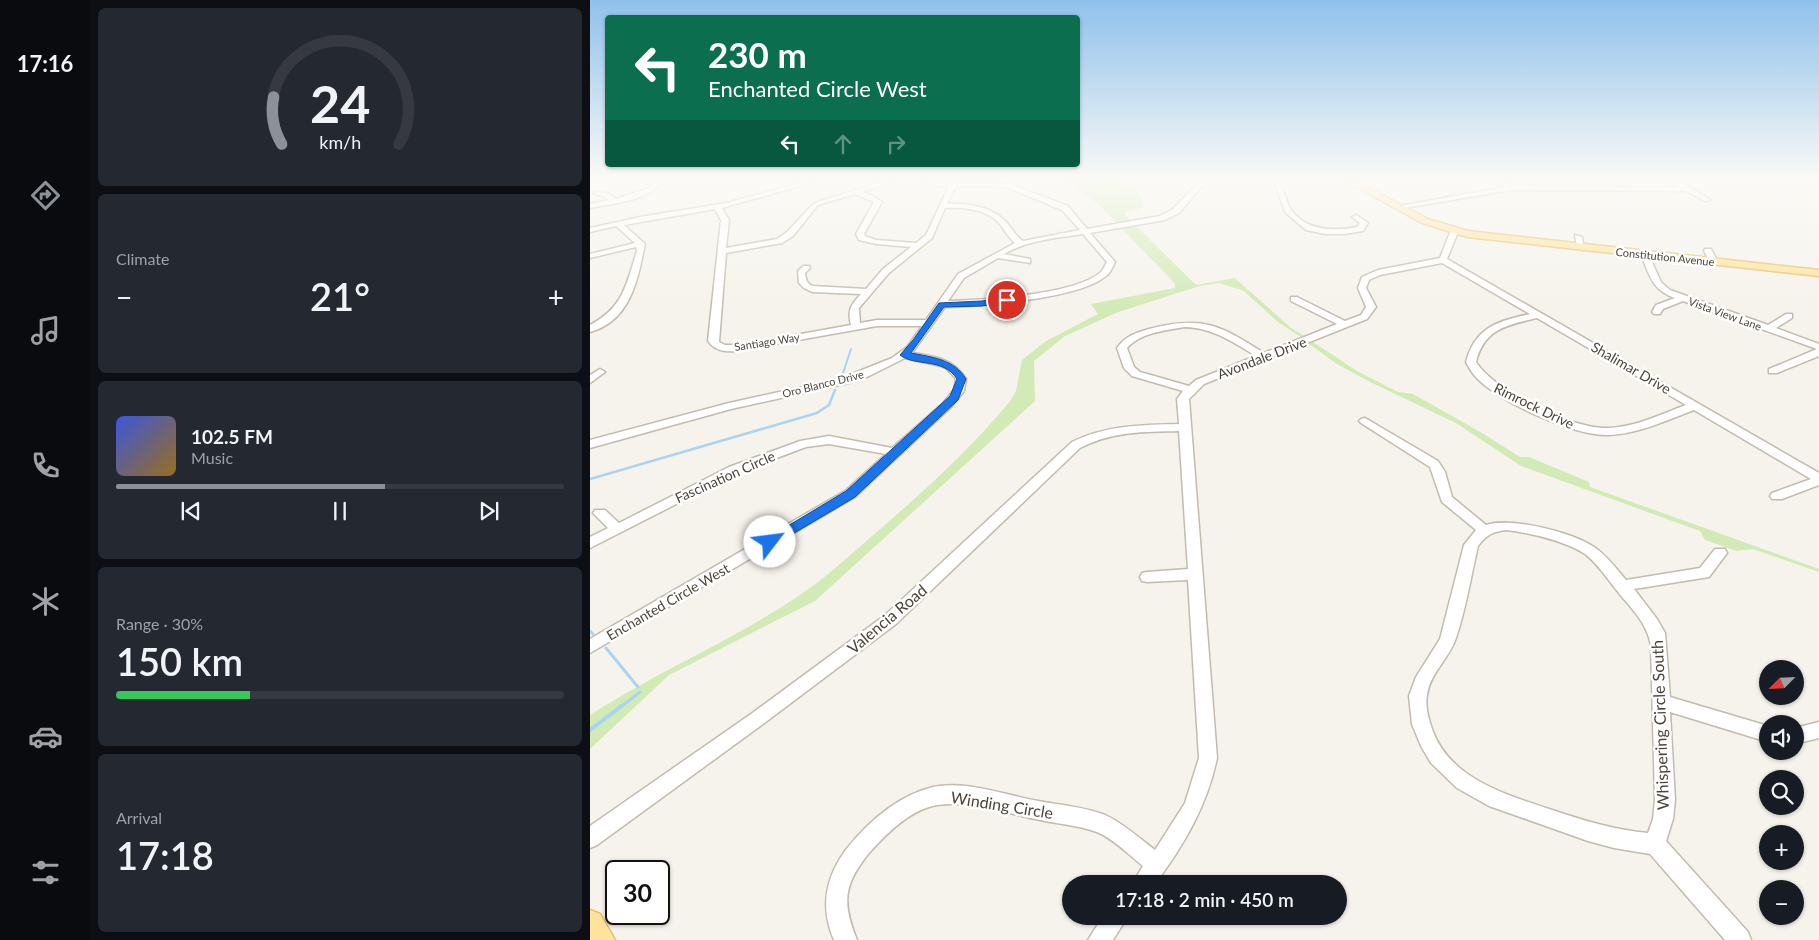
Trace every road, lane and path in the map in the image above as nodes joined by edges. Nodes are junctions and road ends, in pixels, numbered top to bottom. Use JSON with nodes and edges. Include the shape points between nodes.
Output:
{"nodes":[{"id":1,"x":631,"y":222,"type":"edge"},
{"id":2,"x":726,"y":222,"type":"edge"},
{"id":3,"x":800,"y":222,"type":"edge"},
{"id":4,"x":867,"y":222,"type":"edge"},
{"id":5,"x":935,"y":222,"type":"edge"},
{"id":6,"x":1000,"y":222,"type":"edge"},
{"id":7,"x":1077,"y":222,"type":"edge"},
{"id":8,"x":1139,"y":222,"type":"edge"},
{"id":9,"x":1302,"y":222,"type":"edge"},
{"id":10,"x":1362,"y":222,"type":"edge"},
{"id":11,"x":1427,"y":222,"type":"edge"},
{"id":12,"x":618,"y":224,"type":"junction"},
{"id":13,"x":590,"y":230,"type":"edge"},
{"id":14,"x":1086,"y":231,"type":"junction"},
{"id":15,"x":1454,"y":232,"type":"junction"},
{"id":16,"x":1578,"y":237,"type":"dead end"},
{"id":17,"x":933,"y":243,"type":"dead end"},
{"id":18,"x":1021,"y":243,"type":"junction"},
{"id":19,"x":641,"y":244,"type":"junction"},
{"id":20,"x":920,"y":244,"type":"junction"},
{"id":21,"x":1580,"y":248,"type":"junction"},
{"id":22,"x":723,"y":251,"type":"junction"},
{"id":23,"x":1708,"y":251,"type":"dead end"},
{"id":24,"x":997,"y":255,"type":"junction"},
{"id":25,"x":1645,"y":255,"type":"junction"},
{"id":26,"x":590,"y":256,"type":"edge"},
{"id":27,"x":1443,"y":260,"type":"junction"},
{"id":28,"x":1027,"y":261,"type":"dead end"},
{"id":29,"x":1714,"y":262,"type":"junction"},
{"id":30,"x":806,"y":268,"type":"dead end"},
{"id":31,"x":1819,"y":273,"type":"edge"},
{"id":32,"x":1104,"y":274,"type":"junction"},
{"id":33,"x":1114,"y":276,"type":"dead end"},
{"id":34,"x":868,"y":292,"type":"junction"},
{"id":35,"x":1683,"y":298,"type":"junction"},
{"id":36,"x":1294,"y":299,"type":"dead end"},
{"id":37,"x":942,"y":304,"type":"junction"},
{"id":38,"x":1657,"y":312,"type":"dead end"},
{"id":39,"x":1539,"y":315,"type":"junction"},
{"id":40,"x":1789,"y":316,"type":"dead end"},
{"id":41,"x":929,"y":323,"type":"junction"},
{"id":42,"x":1345,"y":325,"type":"junction"},
{"id":43,"x":856,"y":327,"type":"junction"},
{"id":44,"x":590,"y":329,"type":"edge"},
{"id":45,"x":1768,"y":329,"type":"junction"},
{"id":46,"x":1819,"y":348,"type":"edge"},
{"id":47,"x":1819,"y":352,"type":"edge"},
{"id":48,"x":904,"y":355,"type":"junction"},
{"id":49,"x":1264,"y":357,"type":"junction"},
{"id":50,"x":1773,"y":371,"type":"dead end"},
{"id":51,"x":600,"y":372,"type":"dead end"},
{"id":52,"x":590,"y":380,"type":"edge"},
{"id":53,"x":1190,"y":390,"type":"junction"},
{"id":54,"x":1695,"y":406,"type":"junction"},
{"id":55,"x":1365,"y":421,"type":"dead end"},
{"id":56,"x":1186,"y":427,"type":"junction"},
{"id":57,"x":590,"y":444,"type":"edge"},
{"id":58,"x":897,"y":453,"type":"junction"},
{"id":59,"x":1819,"y":479,"type":"edge"},
{"id":60,"x":1777,"y":496,"type":"dead end"},
{"id":61,"x":600,"y":513,"type":"dead end"},
{"id":62,"x":617,"y":529,"type":"junction"},
{"id":63,"x":1484,"y":530,"type":"junction"},
{"id":64,"x":590,"y":543,"type":"edge"},
{"id":65,"x":1720,"y":553,"type":"dead end"},
{"id":66,"x":1196,"y":574,"type":"junction"},
{"id":67,"x":1147,"y":577,"type":"dead end"},
{"id":68,"x":1621,"y":586,"type":"junction"},
{"id":69,"x":590,"y":647,"type":"edge"},
{"id":70,"x":1661,"y":702,"type":"junction"},
{"id":71,"x":1819,"y":730,"type":"edge"},
{"id":72,"x":1759,"y":731,"type":"edge"},
{"id":73,"x":1804,"y":734,"type":"edge"},
{"id":74,"x":590,"y":838,"type":"edge"},
{"id":75,"x":1655,"y":844,"type":"junction"},
{"id":76,"x":1157,"y":864,"type":"junction"},
{"id":77,"x":1149,"y":875,"type":"edge"},
{"id":78,"x":590,"y":924,"type":"edge"},
{"id":79,"x":1110,"y":925,"type":"edge"},
{"id":80,"x":601,"y":940,"type":"edge"},
{"id":81,"x":846,"y":940,"type":"edge"},
{"id":82,"x":1098,"y":940,"type":"edge"},
{"id":83,"x":1740,"y":940,"type":"edge"}],
"edges":[{"from":1,"to":12,"type":"street"},
{"from":2,"to":22,"type":"street","name":"Santiago Way"},
{"from":3,"to":22,"type":"street","via":[[782,241]]},
{"from":4,"to":20,"type":"street","via":[[860,234],[862,238],[876,242]]},
{"from":5,"to":20,"type":"street","via":[[929,236]]},
{"from":6,"to":18,"type":"street","via":[[1010,236]]},
{"from":7,"to":14,"type":"street"},
{"from":8,"to":14,"type":"street","name":"Oro Blanco Drive"},
{"from":9,"to":10,"type":"street","via":[[1310,228],[1332,232],[1356,230]]},
{"from":11,"to":15,"type":"main road","name":"Constitution Avenue"},
{"from":12,"to":13,"type":"street"},
{"from":12,"to":19,"type":"street"},
{"from":14,"to":18,"type":"street","name":"Oro Blanco Drive"},
{"from":14,"to":32,"type":"street","via":[[1111,262]]},
{"from":15,"to":21,"type":"main road","name":"Constitution Avenue"},
{"from":15,"to":27,"type":"street"},
{"from":16,"to":21,"type":"street"},
{"from":17,"to":20,"type":"street"},
{"from":18,"to":24,"type":"street","name":"Oro Blanco Drive"},
{"from":19,"to":26,"type":"street"},
{"from":19,"to":44,"type":"street","via":[[622,308]]},
{"from":20,"to":34,"type":"street","via":[[886,271]]},
{"from":21,"to":25,"type":"main road","name":"Constitution Avenue"},
{"from":22,"to":43,"type":"street","name":"Santiago Way","via":[[713,341],[718,346],[740,348]]},
{"from":23,"to":29,"type":"street"},
{"from":24,"to":28,"type":"street"},
{"from":24,"to":37,"type":"street","name":"Oro Blanco Drive","via":[[958,279]]},
{"from":25,"to":29,"type":"main road","name":"Constitution Avenue"},
{"from":25,"to":35,"type":"street","name":"Vista View Lane","via":[[1658,285]]},
{"from":27,"to":39,"type":"street","name":"Shalimar Drive"},
{"from":27,"to":42,"type":"street","name":"Avondale Drive","via":[[1368,276],[1362,288],[1369,300],[1370,311]]},
{"from":29,"to":31,"type":"main road","name":"Constitution Avenue"},
{"from":30,"to":34,"type":"street","via":[[801,273],[803,283],[812,293]]},
{"from":32,"to":33,"type":"street"},
{"from":32,"to":37,"type":"street","via":[[1074,288],[982,304]]},
{"from":34,"to":43,"type":"street","via":[[853,312]]},
{"from":35,"to":38,"type":"street","name":"Vista View Lane","via":[[1659,307]]},
{"from":35,"to":45,"type":"street","name":"Vista View Lane"},
{"from":36,"to":42,"type":"street"},
{"from":37,"to":41,"type":"street","name":"Oro Blanco Drive"},
{"from":39,"to":54,"type":"street","name":"Shalimar Drive"},
{"from":39,"to":54,"type":"street","name":"Rimrock Drive","via":[[1501,324],[1484,335],[1472,354],[1471,362],[1480,377],[1494,388],[1555,420],[1587,431],[1616,431]]},
{"from":40,"to":45,"type":"street","name":"Vista View Lane"},
{"from":41,"to":43,"type":"street","name":"Santiago Way"},
{"from":41,"to":48,"type":"street","name":"Oro Blanco Drive"},
{"from":42,"to":49,"type":"street","name":"Avondale Drive"},
{"from":45,"to":46,"type":"street","name":"Vista View Lane"},
{"from":47,"to":50,"type":"street"},
{"from":48,"to":57,"type":"street","name":"Oro Blanco Drive","via":[[850,379],[738,403]]},
{"from":48,"to":58,"type":"street","name":"Enchanted Circle West","via":[[957,364],[961,379],[955,398]]},
{"from":49,"to":53,"type":"street","name":"Avondale Drive","via":[[1201,382]]},
{"from":49,"to":53,"type":"street","via":[[1222,331],[1203,324],[1164,327],[1132,338],[1122,348],[1129,368],[1136,374]]},
{"from":51,"to":52,"type":"street"},
{"from":53,"to":56,"type":"street","via":[[1183,399]]},
{"from":54,"to":59,"type":"street","name":"Shalimar Drive"},
{"from":55,"to":63,"type":"street","via":[[1434,464],[1441,474],[1447,499]]},
{"from":56,"to":66,"type":"street"},
{"from":56,"to":74,"type":"street","name":"Valencia Road","via":[[1113,431],[1076,444],[890,620],[750,725]]},
{"from":58,"to":62,"type":"street","name":"Fascination Circle","via":[[840,441],[804,444],[745,464]]},
{"from":58,"to":69,"type":"street","name":"Enchanted Circle West","via":[[843,500]]},
{"from":59,"to":60,"type":"street"},
{"from":61,"to":62,"type":"street"},
{"from":62,"to":64,"type":"street","name":"Fascination Circle"},
{"from":63,"to":68,"type":"street","name":"Whispering Circle South","via":[[1501,526],[1521,527],[1581,546],[1596,556]]},
{"from":63,"to":75,"type":"street","via":[[1471,545],[1448,639],[1418,693],[1418,718],[1430,744],[1448,770],[1488,797],[1598,835],[1623,842]]},
{"from":65,"to":68,"type":"street","via":[[1704,573]]},
{"from":66,"to":67,"type":"street"},
{"from":66,"to":76,"type":"street","via":[[1208,758],[1201,793],[1194,809]]},
{"from":68,"to":70,"type":"street","name":"Whispering Circle South","via":[[1656,632]]},
{"from":70,"to":72,"type":"street"},
{"from":70,"to":75,"type":"street","name":"Whispering Circle South","via":[[1665,800]]},
{"from":71,"to":73,"type":"street"},
{"from":75,"to":83,"type":"street"},
{"from":76,"to":77,"type":"street"},
{"from":76,"to":81,"type":"street","name":"Winding Circle","via":[[1100,823],[965,796],[934,796],[904,810],[888,822],[858,849],[847,866],[835,897],[838,928]]},
{"from":78,"to":80,"type":"main road"},
{"from":79,"to":82,"type":"street"}]}
